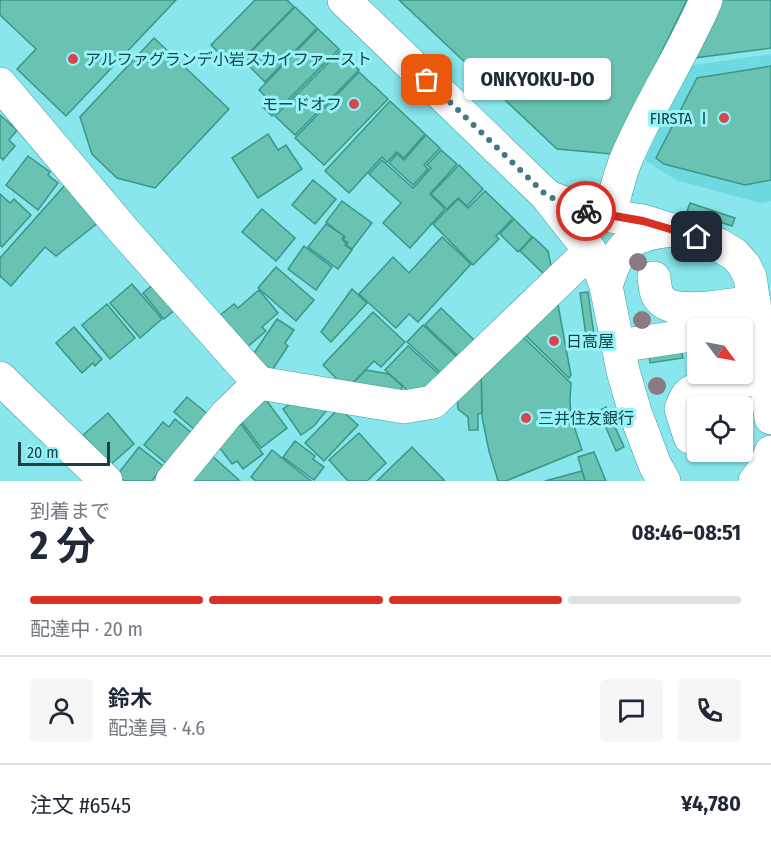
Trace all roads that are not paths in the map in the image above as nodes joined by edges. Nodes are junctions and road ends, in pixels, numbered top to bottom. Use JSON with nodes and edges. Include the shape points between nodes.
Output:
{"nodes":[{"id":1,"x":344,"y":0,"type":"edge"},
{"id":2,"x":706,"y":0,"type":"edge"},
{"id":3,"x":0,"y":84,"type":"edge"},
{"id":4,"x":547,"y":196,"type":"junction"},
{"id":5,"x":610,"y":215,"type":"junction"},
{"id":6,"x":675,"y":230,"type":"junction"},
{"id":7,"x":590,"y":250,"type":"junction"},
{"id":8,"x":654,"y":278,"type":"dead end"},
{"id":9,"x":606,"y":286,"type":"junction"},
{"id":10,"x":748,"y":318,"type":"edge"},
{"id":11,"x":687,"y":336,"type":"edge"},
{"id":12,"x":753,"y":336,"type":"edge"},
{"id":13,"x":618,"y":346,"type":"junction"},
{"id":14,"x":0,"y":378,"type":"edge"},
{"id":15,"x":765,"y":378,"type":"junction"},
{"id":16,"x":259,"y":382,"type":"junction"},
{"id":17,"x":687,"y":396,"type":"edge"},
{"id":18,"x":687,"y":396,"type":"edge"},
{"id":19,"x":771,"y":418,"type":"edge"},
{"id":20,"x":687,"y":428,"type":"edge"},
{"id":21,"x":771,"y":452,"type":"edge"},
{"id":22,"x":106,"y":481,"type":"edge"},
{"id":23,"x":172,"y":481,"type":"edge"},
{"id":24,"x":664,"y":481,"type":"edge"},
{"id":25,"x":755,"y":481,"type":"edge"}],
"edges":[{"from":1,"to":4,"type":"street"},
{"from":2,"to":5,"type":"street","via":[[626,159]]},
{"from":3,"to":16,"type":"street","via":[[115,221]]},
{"from":4,"to":5,"type":"street","via":[[590,213]]},
{"from":4,"to":7,"type":"street"},
{"from":5,"to":6,"type":"street"},
{"from":6,"to":9,"type":"street","via":[[649,232],[631,241],[612,266]]},
{"from":6,"to":10,"type":"street","via":[[718,245],[744,265],[750,277]]},
{"from":7,"to":9,"type":"street"},
{"from":7,"to":16,"type":"street","via":[[433,402],[404,407]]},
{"from":8,"to":10,"type":"street","via":[[657,295],[666,305]]},
{"from":9,"to":13,"type":"street"},
{"from":11,"to":13,"type":"street"},
{"from":12,"to":15,"type":"street"},
{"from":13,"to":24,"type":"street","via":[[635,412]]},
{"from":14,"to":22,"type":"street"},
{"from":15,"to":18,"type":"street","via":[[706,386]]},
{"from":15,"to":19,"type":"street"},
{"from":16,"to":23,"type":"street","via":[[226,415]]},
{"from":17,"to":20,"type":"street","via":[[681,410]]},
{"from":21,"to":25,"type":"street"}]}
